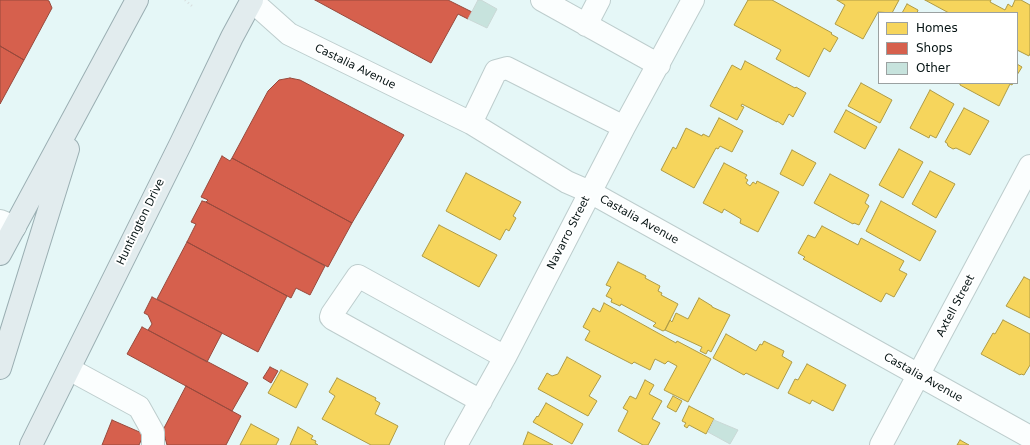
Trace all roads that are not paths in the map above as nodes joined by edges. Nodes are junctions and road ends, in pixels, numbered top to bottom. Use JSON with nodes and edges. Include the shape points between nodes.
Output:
{"nodes":[{"id":1,"x":542,"y":0,"type":"edge"},
{"id":2,"x":600,"y":0,"type":"edge"},
{"id":3,"x":693,"y":0,"type":"edge"},
{"id":4,"x":252,"y":1,"type":"edge"},
{"id":5,"x":132,"y":2,"type":"edge"},
{"id":6,"x":586,"y":25,"type":"junction"},
{"id":7,"x":659,"y":65,"type":"junction"},
{"id":8,"x":82,"y":102,"type":"junction"},
{"id":9,"x":471,"y":123,"type":"junction"},
{"id":10,"x":624,"y":127,"type":"junction"},
{"id":11,"x":1030,"y":166,"type":"edge"},
{"id":12,"x":590,"y":192,"type":"junction"},
{"id":13,"x":7,"y":224,"type":"edge"},
{"id":14,"x":0,"y":254,"type":"edge"},
{"id":15,"x":505,"y":357,"type":"junction"},
{"id":16,"x":0,"y":368,"type":"edge"},
{"id":17,"x":68,"y":369,"type":"junction"},
{"id":18,"x":919,"y":375,"type":"junction"},
{"id":19,"x":481,"y":401,"type":"junction"},
{"id":20,"x":1030,"y":437,"type":"edge"},
{"id":21,"x":32,"y":444,"type":"edge"},
{"id":22,"x":153,"y":445,"type":"edge"},
{"id":23,"x":456,"y":445,"type":"edge"},
{"id":24,"x":881,"y":445,"type":"edge"}],
"edges":[{"from":1,"to":6,"type":"street"},
{"from":2,"to":6,"type":"street"},
{"from":3,"to":7,"type":"street","name":"Navarro Street"},
{"from":4,"to":9,"type":"street","name":"Castalia Avenue","via":[[289,34]]},
{"from":4,"to":17,"type":"main road","name":"Huntington Drive"},
{"from":5,"to":8,"type":"main road"},
{"from":6,"to":7,"type":"street"},
{"from":7,"to":10,"type":"street","name":"Navarro Street"},
{"from":8,"to":13,"type":"main road"},
{"from":8,"to":16,"type":"main road"},
{"from":9,"to":10,"type":"street","via":[[496,72],[506,68]]},
{"from":9,"to":12,"type":"street","name":"Castalia Avenue","via":[[567,182]]},
{"from":10,"to":12,"type":"street","name":"Navarro Street"},
{"from":11,"to":18,"type":"street","name":"Axtell Street"},
{"from":12,"to":15,"type":"street","name":"Navarro Street"},
{"from":12,"to":18,"type":"street","name":"Castalia Avenue"},
{"from":13,"to":14,"type":"main road"},
{"from":15,"to":19,"type":"street","name":"Navarro Street"},
{"from":15,"to":19,"type":"street","via":[[358,276],[332,314],[333,319]]},
{"from":17,"to":21,"type":"main road","name":"Huntington Drive"},
{"from":17,"to":22,"type":"street","via":[[139,407],[153,432]]},
{"from":18,"to":20,"type":"street","name":"Castalia Avenue"},
{"from":18,"to":24,"type":"street","name":"Axtell Street"},
{"from":19,"to":23,"type":"street","name":"Navarro Street"}]}
